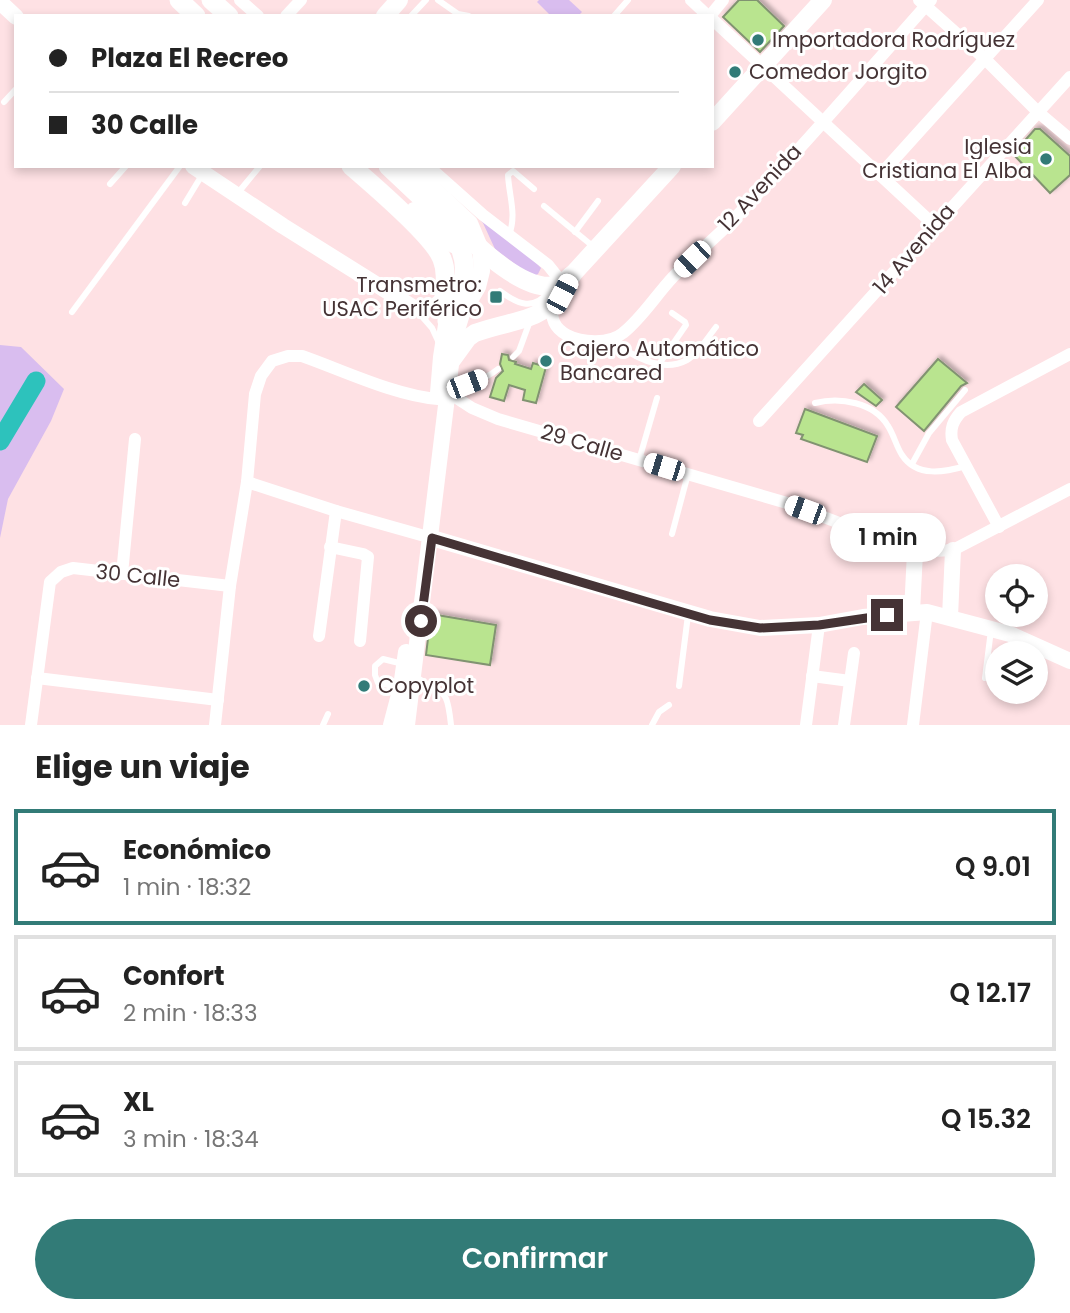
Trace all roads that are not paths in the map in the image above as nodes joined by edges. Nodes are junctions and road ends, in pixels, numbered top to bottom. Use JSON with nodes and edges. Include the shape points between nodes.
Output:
{"nodes":[{"id":1,"x":179,"y":0,"type":"edge"},
{"id":2,"x":211,"y":0,"type":"edge"},
{"id":3,"x":240,"y":0,"type":"edge"},
{"id":4,"x":301,"y":0,"type":"edge"},
{"id":5,"x":399,"y":0,"type":"edge"},
{"id":6,"x":415,"y":0,"type":"edge"},
{"id":7,"x":426,"y":0,"type":"edge"},
{"id":8,"x":438,"y":0,"type":"edge"},
{"id":9,"x":628,"y":0,"type":"edge"},
{"id":10,"x":691,"y":0,"type":"edge"},
{"id":11,"x":723,"y":0,"type":"edge"},
{"id":12,"x":823,"y":0,"type":"edge"},
{"id":13,"x":1038,"y":0,"type":"edge"},
{"id":14,"x":0,"y":2,"type":"edge"},
{"id":15,"x":925,"y":2,"type":"edge"},
{"id":16,"x":194,"y":14,"type":"edge"},
{"id":17,"x":227,"y":14,"type":"edge"},
{"id":18,"x":256,"y":14,"type":"edge"},
{"id":19,"x":288,"y":14,"type":"edge"},
{"id":20,"x":387,"y":14,"type":"edge"},
{"id":21,"x":402,"y":14,"type":"edge"},
{"id":22,"x":413,"y":14,"type":"edge"},
{"id":23,"x":458,"y":14,"type":"edge"},
{"id":24,"x":616,"y":14,"type":"edge"},
{"id":25,"x":707,"y":14,"type":"edge"},
{"id":26,"x":712,"y":14,"type":"edge"},
{"id":27,"x":14,"y":15,"type":"edge"},
{"id":28,"x":714,"y":21,"type":"edge"},
{"id":29,"x":984,"y":58,"type":"junction"},
{"id":30,"x":763,"y":66,"type":"junction"},
{"id":31,"x":1070,"y":76,"type":"edge"},
{"id":32,"x":14,"y":91,"type":"edge"},
{"id":33,"x":4,"y":102,"type":"dead end"},
{"id":34,"x":1038,"y":112,"type":"junction"},
{"id":35,"x":714,"y":120,"type":"edge"},
{"id":36,"x":822,"y":121,"type":"junction"},
{"id":37,"x":1070,"y":139,"type":"edge"},
{"id":38,"x":124,"y":168,"type":"edge"},
{"id":39,"x":179,"y":168,"type":"edge"},
{"id":40,"x":259,"y":168,"type":"edge"},
{"id":41,"x":362,"y":168,"type":"edge"},
{"id":42,"x":362,"y":168,"type":"edge"},
{"id":43,"x":390,"y":168,"type":"edge"},
{"id":44,"x":670,"y":168,"type":"edge"},
{"id":45,"x":419,"y":169,"type":"edge"},
{"id":46,"x":198,"y":170,"type":"edge"},
{"id":47,"x":880,"y":174,"type":"junction"},
{"id":48,"x":110,"y":184,"type":"dead end"},
{"id":49,"x":534,"y":189,"type":"dead end"},
{"id":50,"x":236,"y":195,"type":"junction"},
{"id":51,"x":597,"y":201,"type":"dead end"},
{"id":52,"x":185,"y":203,"type":"dead end"},
{"id":53,"x":544,"y":206,"type":"dead end"},
{"id":54,"x":414,"y":210,"type":"junction"},
{"id":55,"x":441,"y":216,"type":"junction"},
{"id":56,"x":934,"y":225,"type":"junction"},
{"id":57,"x":575,"y":232,"type":"junction"},
{"id":58,"x":509,"y":235,"type":"junction"},
{"id":59,"x":596,"y":249,"type":"junction"},
{"id":60,"x":572,"y":275,"type":"joint"},
{"id":61,"x":500,"y":291,"type":"dead end"},
{"id":62,"x":553,"y":295,"type":"junction"},
{"id":63,"x":444,"y":297,"type":"junction"},
{"id":64,"x":414,"y":308,"type":"junction"},
{"id":65,"x":72,"y":312,"type":"dead end"},
{"id":66,"x":673,"y":313,"type":"dead end"},
{"id":67,"x":531,"y":318,"type":"junction"},
{"id":68,"x":447,"y":321,"type":"junction"},
{"id":69,"x":716,"y":327,"type":"dead end"},
{"id":70,"x":611,"y":340,"type":"junction"},
{"id":71,"x":1070,"y":354,"type":"edge"},
{"id":72,"x":513,"y":357,"type":"dead end"},
{"id":73,"x":447,"y":359,"type":"junction"},
{"id":74,"x":659,"y":364,"type":"junction"},
{"id":75,"x":498,"y":369,"type":"dead end"},
{"id":76,"x":965,"y":390,"type":"dead end"},
{"id":77,"x":445,"y":392,"type":"junction"},
{"id":78,"x":657,"y":398,"type":"dead end"},
{"id":79,"x":815,"y":403,"type":"dead end"},
{"id":80,"x":758,"y":421,"type":"dead end"},
{"id":81,"x":135,"y":439,"type":"dead end"},
{"id":82,"x":639,"y":460,"type":"junction"},
{"id":83,"x":912,"y":464,"type":"junction"},
{"id":84,"x":966,"y":466,"type":"junction"},
{"id":85,"x":688,"y":474,"type":"junction"},
{"id":86,"x":247,"y":482,"type":"junction"},
{"id":87,"x":1070,"y":489,"type":"edge"},
{"id":88,"x":336,"y":511,"type":"junction"},
{"id":89,"x":999,"y":527,"type":"junction"},
{"id":90,"x":672,"y":534,"type":"dead end"},
{"id":91,"x":426,"y":536,"type":"junction"},
{"id":92,"x":330,"y":547,"type":"junction"},
{"id":93,"x":953,"y":550,"type":"junction"},
{"id":94,"x":915,"y":552,"type":"junction"},
{"id":95,"x":122,"y":574,"type":"junction"},
{"id":96,"x":230,"y":586,"type":"junction"},
{"id":97,"x":920,"y":612,"type":"junction"},
{"id":98,"x":688,"y":613,"type":"junction"},
{"id":99,"x":950,"y":617,"type":"junction"},
{"id":100,"x":819,"y":625,"type":"junction"},
{"id":101,"x":991,"y":628,"type":"junction"},
{"id":102,"x":319,"y":636,"type":"dead end"},
{"id":103,"x":360,"y":641,"type":"dead end"},
{"id":104,"x":989,"y":641,"type":"edge"},
{"id":105,"x":854,"y":653,"type":"dead end"},
{"id":106,"x":1070,"y":661,"type":"edge"},
{"id":107,"x":409,"y":670,"type":"junction"},
{"id":108,"x":812,"y":676,"type":"junction"},
{"id":109,"x":37,"y":678,"type":"junction"},
{"id":110,"x":850,"y":681,"type":"junction"},
{"id":111,"x":679,"y":686,"type":"dead end"},
{"id":112,"x":401,"y":687,"type":"junction"},
{"id":113,"x":218,"y":701,"type":"junction"},
{"id":114,"x":669,"y":705,"type":"dead end"},
{"id":115,"x":328,"y":714,"type":"dead end"},
{"id":116,"x":31,"y":725,"type":"edge"},
{"id":117,"x":215,"y":725,"type":"edge"},
{"id":118,"x":323,"y":725,"type":"edge"},
{"id":119,"x":391,"y":725,"type":"edge"},
{"id":120,"x":407,"y":725,"type":"edge"},
{"id":121,"x":451,"y":725,"type":"edge"},
{"id":122,"x":652,"y":725,"type":"edge"},
{"id":123,"x":806,"y":725,"type":"edge"},
{"id":124,"x":845,"y":725,"type":"edge"},
{"id":125,"x":912,"y":725,"type":"edge"}],
"edges":[{"from":1,"to":16,"type":"main road"},
{"from":2,"to":17,"type":"main road"},
{"from":3,"to":18,"type":"street"},
{"from":4,"to":19,"type":"street"},
{"from":5,"to":20,"type":"main road"},
{"from":6,"to":21,"type":"main road"},
{"from":7,"to":22,"type":"lane"},
{"from":8,"to":23,"type":"lane"},
{"from":9,"to":24,"type":"lane"},
{"from":10,"to":25,"type":"street"},
{"from":11,"to":26,"type":"street"},
{"from":12,"to":30,"type":"main road"},
{"from":13,"to":29,"type":"street"},
{"from":14,"to":27,"type":"street"},
{"from":15,"to":29,"type":"street"},
{"from":15,"to":36,"type":"street","name":"12 Avenida"},
{"from":28,"to":30,"type":"street"},
{"from":29,"to":34,"type":"street"},
{"from":29,"to":47,"type":"street"},
{"from":30,"to":35,"type":"main road"},
{"from":30,"to":36,"type":"street"},
{"from":31,"to":34,"type":"street","name":"14 Avenida"},
{"from":32,"to":33,"type":"lane"},
{"from":34,"to":37,"type":"street"},
{"from":34,"to":56,"type":"street","name":"14 Avenida"},
{"from":36,"to":47,"type":"street"},
{"from":36,"to":70,"type":"street","name":"12 Avenida","via":[[623,334]]},
{"from":38,"to":48,"type":"lane"},
{"from":39,"to":65,"type":"lane"},
{"from":40,"to":50,"type":"lane"},
{"from":41,"to":54,"type":"main road"},
{"from":42,"to":63,"type":"main road","via":[[438,250],[445,267]]},
{"from":43,"to":55,"type":"main road"},
{"from":44,"to":59,"type":"main road"},
{"from":45,"to":58,"type":"street"},
{"from":45,"to":73,"type":"street","via":[[470,223],[480,247],[478,287]]},
{"from":46,"to":50,"type":"street"},
{"from":46,"to":52,"type":"lane"},
{"from":47,"to":56,"type":"street"},
{"from":49,"to":58,"type":"lane","via":[[513,171],[508,175],[512,200]]},
{"from":50,"to":64,"type":"street"},
{"from":51,"to":57,"type":"lane"},
{"from":53,"to":57,"type":"lane"},
{"from":54,"to":63,"type":"street","via":[[450,255],[452,274]]},
{"from":54,"to":68,"type":"street","via":[[445,234],[457,255],[457,279]]},
{"from":55,"to":62,"type":"main road","via":[[503,266]]},
{"from":55,"to":68,"type":"main road","via":[[459,242],[465,261],[458,300]]},
{"from":56,"to":80,"type":"street","name":"14 Avenida"},
{"from":57,"to":59,"type":"lane"},
{"from":58,"to":62,"type":"street","via":[[553,270]]},
{"from":59,"to":60,"type":"main road"},
{"from":60,"to":62,"type":"main road"},
{"from":61,"to":62,"type":"lane","via":[[517,302],[534,304]]},
{"from":62,"to":67,"type":"main road"},
{"from":62,"to":70,"type":"street","via":[[551,314],[559,330],[586,341]]},
{"from":63,"to":64,"type":"street","via":[[431,309]]},
{"from":64,"to":73,"type":"lane"},
{"from":66,"to":74,"type":"lane","via":[[685,322],[685,328]]},
{"from":67,"to":72,"type":"lane"},
{"from":67,"to":73,"type":"main road","via":[[475,333]]},
{"from":68,"to":73,"type":"street"},
{"from":69,"to":74,"type":"lane","via":[[689,359]]},
{"from":70,"to":74,"type":"lane","via":[[631,355]]},
{"from":71,"to":84,"type":"street","via":[[961,412],[951,431]]},
{"from":73,"to":77,"type":"street"},
{"from":75,"to":77,"type":"lane"},
{"from":76,"to":83,"type":"lane","via":[[929,433]]},
{"from":77,"to":82,"type":"street","name":"29 Calle","via":[[498,419]]},
{"from":77,"to":86,"type":"street","name":"29 Calle","via":[[426,398],[302,356],[272,361],[255,394]]},
{"from":77,"to":91,"type":"street"},
{"from":78,"to":82,"type":"lane"},
{"from":79,"to":83,"type":"lane","via":[[842,400],[868,408],[887,424],[902,455]]},
{"from":81,"to":95,"type":"street"},
{"from":82,"to":85,"type":"street","name":"29 Calle"},
{"from":83,"to":84,"type":"lane","via":[[937,473]]},
{"from":84,"to":89,"type":"street"},
{"from":85,"to":90,"type":"lane"},
{"from":85,"to":94,"type":"street","name":"29 Calle","via":[[787,503]]},
{"from":86,"to":88,"type":"street"},
{"from":86,"to":96,"type":"street"},
{"from":87,"to":89,"type":"street","name":"29 Calle"},
{"from":88,"to":91,"type":"street"},
{"from":88,"to":92,"type":"street"},
{"from":89,"to":93,"type":"street","name":"29 Calle"},
{"from":91,"to":98,"type":"street"},
{"from":91,"to":107,"type":"street"},
{"from":92,"to":102,"type":"street"},
{"from":92,"to":103,"type":"street","via":[[368,557]]},
{"from":93,"to":94,"type":"street","name":"29 Calle"},
{"from":93,"to":99,"type":"street"},
{"from":94,"to":97,"type":"street"},
{"from":95,"to":96,"type":"street","name":"30 Calle"},
{"from":95,"to":109,"type":"street","name":"30 Calle","via":[[66,569],[50,582]]},
{"from":96,"to":113,"type":"street"},
{"from":97,"to":99,"type":"street"},
{"from":97,"to":100,"type":"street"},
{"from":97,"to":125,"type":"street"},
{"from":98,"to":100,"type":"street","via":[[760,628]]},
{"from":98,"to":111,"type":"lane"},
{"from":99,"to":101,"type":"street"},
{"from":100,"to":108,"type":"street"},
{"from":101,"to":104,"type":"lane"},
{"from":101,"to":106,"type":"street"},
{"from":105,"to":110,"type":"street"},
{"from":107,"to":112,"type":"street"},
{"from":107,"to":112,"type":"lane","via":[[383,659],[375,666],[378,683]]},
{"from":107,"to":120,"type":"street"},
{"from":107,"to":121,"type":"lane","via":[[447,696]]},
{"from":108,"to":110,"type":"street"},
{"from":108,"to":123,"type":"street"},
{"from":109,"to":113,"type":"street"},
{"from":109,"to":116,"type":"street"},
{"from":110,"to":124,"type":"street"},
{"from":112,"to":119,"type":"street"},
{"from":113,"to":117,"type":"street"},
{"from":114,"to":122,"type":"lane"},
{"from":115,"to":118,"type":"lane"}]}
